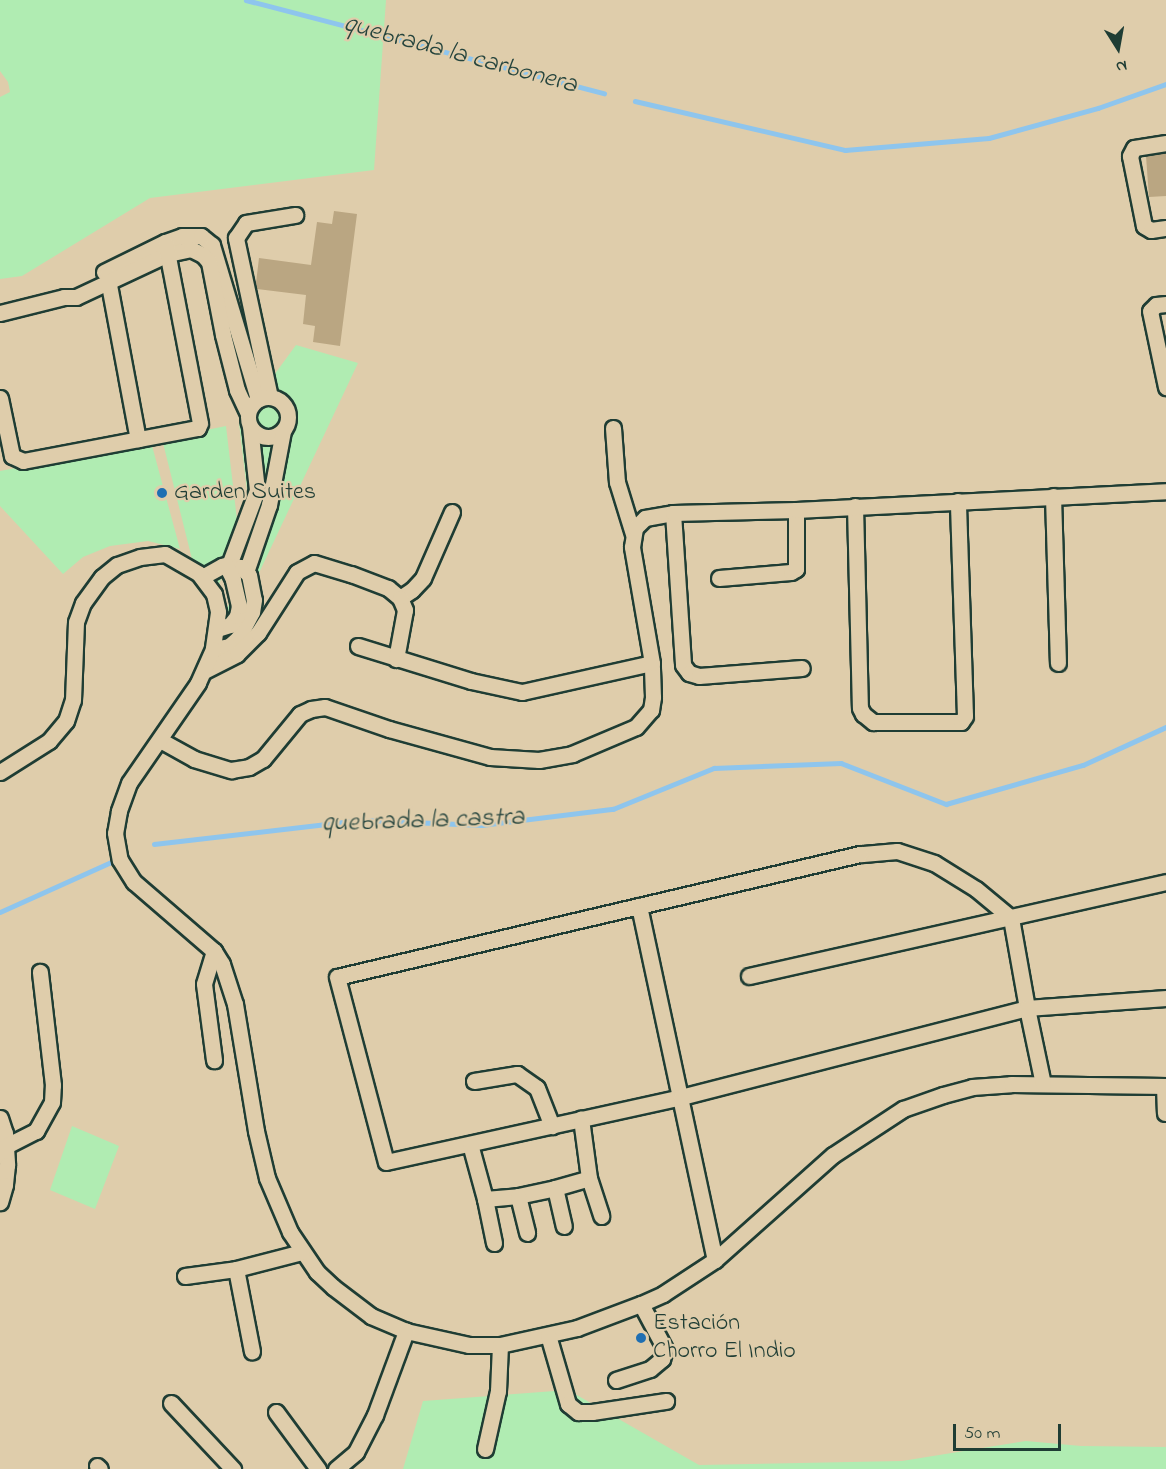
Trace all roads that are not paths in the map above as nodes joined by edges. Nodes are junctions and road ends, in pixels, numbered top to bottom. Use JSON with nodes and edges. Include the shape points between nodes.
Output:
{"nodes":[{"id":1,"x":1166,"y":143,"type":"edge"},
{"id":2,"x":295,"y":215,"type":"dead end"},
{"id":3,"x":1166,"y":228,"type":"edge"},
{"id":4,"x":166,"y":248,"type":"junction"},
{"id":5,"x":107,"y":276,"type":"junction"},
{"id":6,"x":1166,"y":304,"type":"edge"},
{"id":7,"x":0,"y":313,"type":"edge"},
{"id":8,"x":229,"y":332,"type":"junction"},
{"id":9,"x":1166,"y":387,"type":"edge"},
{"id":10,"x":0,"y":398,"type":"edge"},
{"id":11,"x":264,"y":398,"type":"junction"},
{"id":12,"x":249,"y":421,"type":"junction"},
{"id":13,"x":613,"y":428,"type":"dead end"},
{"id":14,"x":283,"y":431,"type":"junction"},
{"id":15,"x":138,"y":439,"type":"junction"},
{"id":16,"x":1166,"y":491,"type":"edge"},
{"id":17,"x":1053,"y":496,"type":"junction"},
{"id":18,"x":958,"y":501,"type":"junction"},
{"id":19,"x":855,"y":506,"type":"junction"},
{"id":20,"x":796,"y":510,"type":"junction"},
{"id":21,"x":452,"y":512,"type":"dead end"},
{"id":22,"x":673,"y":513,"type":"junction"},
{"id":23,"x":633,"y":534,"type":"junction"},
{"id":24,"x":228,"y":565,"type":"junction"},
{"id":25,"x":246,"y":572,"type":"junction"},
{"id":26,"x":202,"y":577,"type":"junction"},
{"id":27,"x":719,"y":578,"type":"dead end"},
{"id":28,"x":400,"y":598,"type":"junction"},
{"id":29,"x":217,"y":629,"type":"junction"},
{"id":30,"x":358,"y":646,"type":"dead end"},
{"id":31,"x":213,"y":649,"type":"junction"},
{"id":32,"x":396,"y":659,"type":"junction"},
{"id":33,"x":652,"y":663,"type":"junction"},
{"id":34,"x":1058,"y":663,"type":"dead end"},
{"id":35,"x":802,"y":668,"type":"dead end"},
{"id":36,"x":204,"y":671,"type":"junction"},
{"id":37,"x":160,"y":740,"type":"junction"},
{"id":38,"x":0,"y":772,"type":"edge"},
{"id":39,"x":1166,"y":882,"type":"edge"},
{"id":40,"x":639,"y":906,"type":"junction"},
{"id":41,"x":1011,"y":918,"type":"junction"},
{"id":42,"x":214,"y":951,"type":"junction"},
{"id":43,"x":39,"y":972,"type":"dead end"},
{"id":44,"x":750,"y":976,"type":"dead end"},
{"id":45,"x":1166,"y":998,"type":"edge"},
{"id":46,"x":1027,"y":1008,"type":"junction"},
{"id":47,"x":214,"y":1060,"type":"dead end"},
{"id":48,"x":474,"y":1081,"type":"dead end"},
{"id":49,"x":1043,"y":1084,"type":"junction"},
{"id":50,"x":1165,"y":1086,"type":"edge"},
{"id":51,"x":681,"y":1097,"type":"junction"},
{"id":52,"x":1165,"y":1113,"type":"edge"},
{"id":53,"x":0,"y":1118,"type":"edge"},
{"id":54,"x":581,"y":1119,"type":"junction"},
{"id":55,"x":552,"y":1126,"type":"junction"},
{"id":56,"x":470,"y":1144,"type":"junction"},
{"id":57,"x":6,"y":1146,"type":"junction"},
{"id":58,"x":589,"y":1178,"type":"junction"},
{"id":59,"x":555,"y":1188,"type":"junction"},
{"id":60,"x":518,"y":1196,"type":"junction"},
{"id":61,"x":486,"y":1199,"type":"junction"},
{"id":62,"x":0,"y":1202,"type":"edge"},
{"id":63,"x":601,"y":1216,"type":"dead end"},
{"id":64,"x":564,"y":1226,"type":"dead end"},
{"id":65,"x":527,"y":1233,"type":"dead end"},
{"id":66,"x":494,"y":1243,"type":"dead end"},
{"id":67,"x":302,"y":1252,"type":"junction"},
{"id":68,"x":715,"y":1260,"type":"junction"},
{"id":69,"x":236,"y":1269,"type":"junction"},
{"id":70,"x":185,"y":1276,"type":"dead end"},
{"id":71,"x":641,"y":1304,"type":"junction"},
{"id":72,"x":406,"y":1331,"type":"junction"},
{"id":73,"x":548,"y":1335,"type":"junction"},
{"id":74,"x":500,"y":1345,"type":"junction"},
{"id":75,"x":252,"y":1351,"type":"dead end"},
{"id":76,"x":616,"y":1380,"type":"dead end"},
{"id":77,"x":666,"y":1401,"type":"dead end"},
{"id":78,"x":171,"y":1403,"type":"dead end"},
{"id":79,"x":276,"y":1412,"type":"dead end"},
{"id":80,"x":485,"y":1449,"type":"dead end"},
{"id":81,"x":232,"y":1469,"type":"edge"},
{"id":82,"x":318,"y":1469,"type":"edge"},
{"id":83,"x":336,"y":1469,"type":"edge"}],
"edges":[{"from":1,"to":3,"type":"street","via":[[1134,148],[1130,156],[1144,226],[1151,230]]},
{"from":2,"to":11,"type":"street","via":[[246,224],[236,238]]},
{"from":4,"to":5,"type":"street"},
{"from":4,"to":8,"type":"street","via":[[182,236],[201,236],[212,245],[218,256]]},
{"from":4,"to":15,"type":"street","via":[[200,423],[198,428]]},
{"from":5,"to":7,"type":"street","via":[[71,288],[64,297]]},
{"from":5,"to":15,"type":"street"},
{"from":6,"to":9,"type":"street","via":[[1156,305],[1150,311]]},
{"from":8,"to":11,"type":"street"},
{"from":8,"to":12,"type":"street","via":[[237,390]]},
{"from":10,"to":15,"type":"street","via":[[12,456],[17,460]]},
{"from":11,"to":12,"type":"street"},
{"from":11,"to":14,"type":"street","via":[[286,407],[288,419]]},
{"from":12,"to":14,"type":"street","via":[[266,437]]},
{"from":12,"to":24,"type":"street","via":[[257,490]]},
{"from":13,"to":23,"type":"street","via":[[617,482]]},
{"from":14,"to":25,"type":"street","via":[[269,505]]},
{"from":16,"to":17,"type":"street"},
{"from":17,"to":18,"type":"street"},
{"from":17,"to":34,"type":"street"},
{"from":18,"to":19,"type":"street"},
{"from":18,"to":19,"type":"street","via":[[965,716],[961,722],[873,722],[860,708]]},
{"from":19,"to":20,"type":"street"},
{"from":20,"to":22,"type":"street"},
{"from":20,"to":27,"type":"street","via":[[796,569]]},
{"from":21,"to":28,"type":"street","via":[[423,578]]},
{"from":22,"to":23,"type":"street","via":[[645,518]]},
{"from":22,"to":35,"type":"street","via":[[683,665],[689,673],[699,676]]},
{"from":23,"to":33,"type":"street","via":[[633,562]]},
{"from":24,"to":25,"type":"street","via":[[242,567]]},
{"from":24,"to":26,"type":"street"},
{"from":24,"to":29,"type":"street","via":[[239,606],[230,625]]},
{"from":25,"to":31,"type":"street","via":[[254,600],[252,612],[238,638],[229,646]]},
{"from":26,"to":29,"type":"street","via":[[214,594]]},
{"from":26,"to":38,"type":"street","via":[[165,554],[117,565],[102,577],[83,603],[76,622],[73,700],[66,721],[49,741]]},
{"from":28,"to":32,"type":"street","via":[[405,610]]},
{"from":28,"to":36,"type":"street","via":[[388,588],[321,563],[308,565],[297,572],[258,633],[237,654]]},
{"from":29,"to":31,"type":"street"},
{"from":30,"to":32,"type":"street"},
{"from":31,"to":36,"type":"street"},
{"from":32,"to":33,"type":"street","via":[[522,692]]},
{"from":33,"to":37,"type":"street","via":[[652,703],[643,722],[630,731],[556,758],[490,757],[325,707],[300,714],[263,759],[249,767],[231,770],[194,759]]},
{"from":36,"to":37,"type":"street"},
{"from":37,"to":42,"type":"street","via":[[129,783],[119,811],[115,834],[120,860],[134,882]]},
{"from":39,"to":41,"type":"street"},
{"from":40,"to":41,"type":"street","via":[[860,854],[897,851],[934,863],[976,889]]},
{"from":40,"to":51,"type":"street"},
{"from":40,"to":56,"type":"street","via":[[337,977],[386,1162]]},
{"from":41,"to":44,"type":"street"},
{"from":41,"to":46,"type":"street"},
{"from":42,"to":47,"type":"street","via":[[204,984]]},
{"from":42,"to":67,"type":"street","via":[[230,982],[267,1178]]},
{"from":43,"to":57,"type":"street","via":[[51,1055],[52,1102],[36,1131]]},
{"from":45,"to":46,"type":"street"},
{"from":46,"to":49,"type":"street"},
{"from":46,"to":51,"type":"street"},
{"from":48,"to":55,"type":"street","via":[[517,1074],[537,1088]]},
{"from":49,"to":50,"type":"street"},
{"from":49,"to":68,"type":"street","via":[[972,1087],[903,1109],[833,1155]]},
{"from":50,"to":52,"type":"street"},
{"from":51,"to":54,"type":"street"},
{"from":51,"to":68,"type":"street"},
{"from":53,"to":57,"type":"street"},
{"from":54,"to":55,"type":"street"},
{"from":54,"to":58,"type":"street"},
{"from":55,"to":56,"type":"street"},
{"from":56,"to":61,"type":"street"},
{"from":57,"to":62,"type":"street","via":[[5,1185]]},
{"from":58,"to":59,"type":"street"},
{"from":58,"to":63,"type":"street"},
{"from":59,"to":60,"type":"street"},
{"from":59,"to":64,"type":"street"},
{"from":60,"to":61,"type":"street"},
{"from":60,"to":65,"type":"street"},
{"from":61,"to":66,"type":"street"},
{"from":67,"to":69,"type":"street"},
{"from":67,"to":72,"type":"street","via":[[317,1272],[350,1301],[371,1316]]},
{"from":68,"to":71,"type":"street"},
{"from":69,"to":70,"type":"street"},
{"from":69,"to":75,"type":"street"},
{"from":71,"to":73,"type":"street"},
{"from":71,"to":76,"type":"street","via":[[665,1349],[662,1359],[650,1369]]},
{"from":72,"to":74,"type":"street","via":[[469,1345]]},
{"from":72,"to":83,"type":"street","via":[[375,1415],[356,1452]]},
{"from":73,"to":74,"type":"street"},
{"from":73,"to":77,"type":"street","via":[[567,1404],[578,1412]]},
{"from":74,"to":80,"type":"street","via":[[498,1391]]},
{"from":78,"to":81,"type":"street"},
{"from":79,"to":82,"type":"street"}]}
